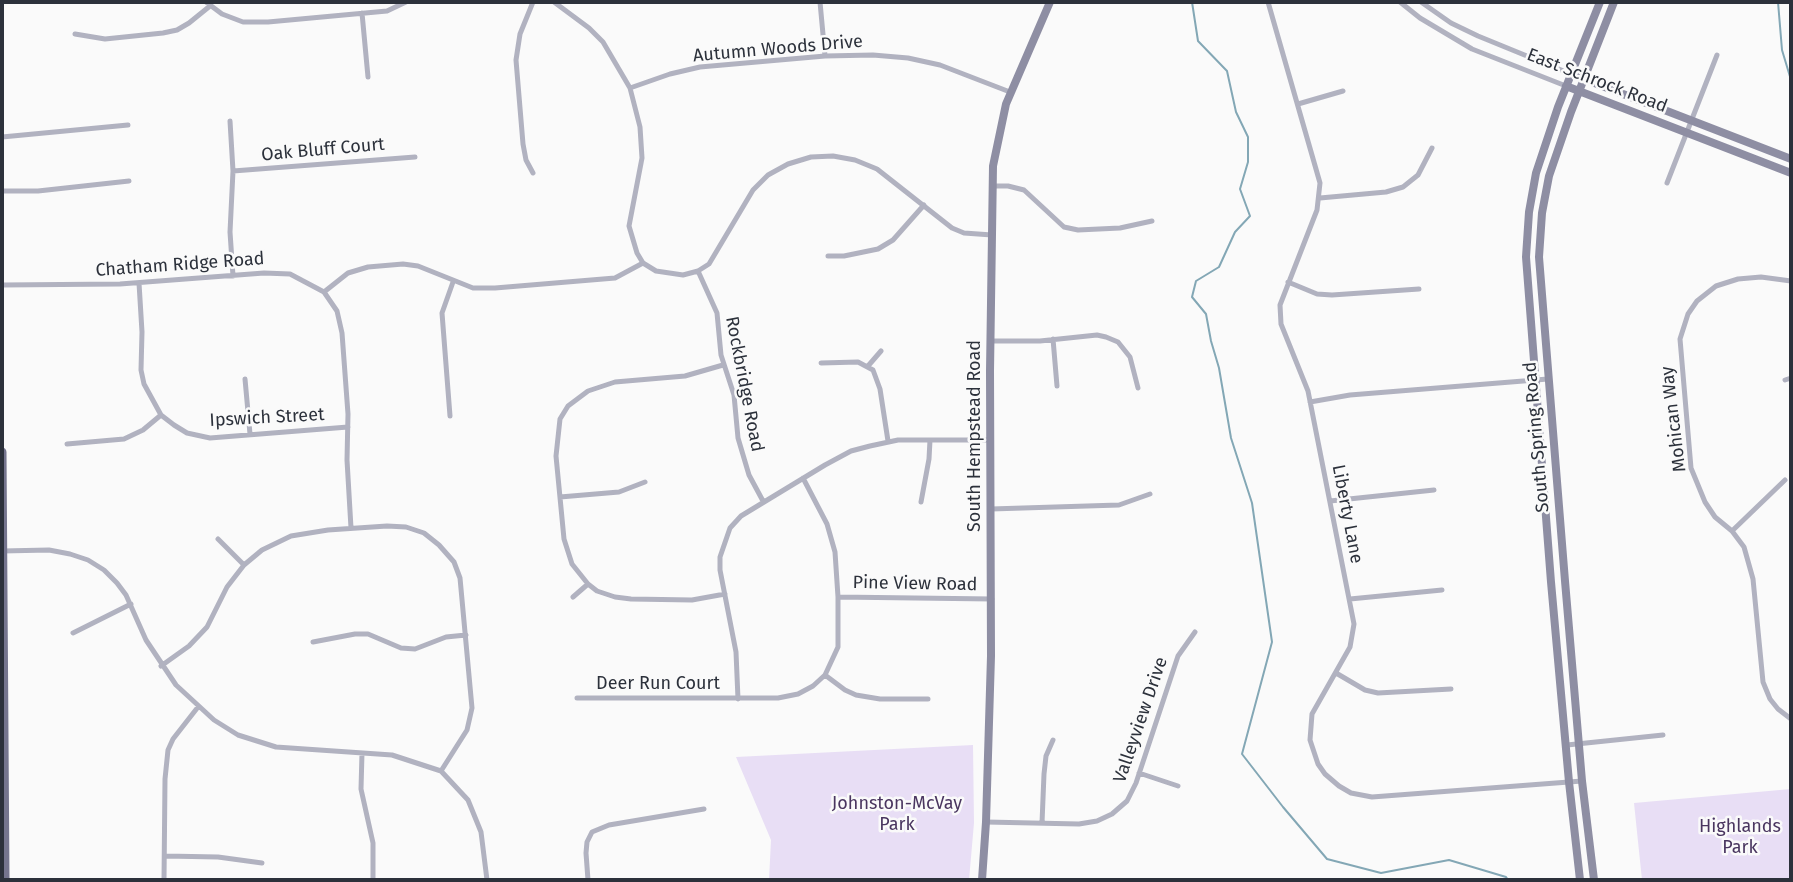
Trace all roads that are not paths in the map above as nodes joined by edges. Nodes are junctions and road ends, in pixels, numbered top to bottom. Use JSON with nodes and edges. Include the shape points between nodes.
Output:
{"nodes":[{"id":1,"x":406,"y":2,"type":"edge"},
{"id":2,"x":533,"y":2,"type":"edge"},
{"id":3,"x":554,"y":2,"type":"edge"},
{"id":4,"x":820,"y":2,"type":"edge"},
{"id":5,"x":1051,"y":2,"type":"edge"},
{"id":6,"x":1268,"y":2,"type":"edge"},
{"id":7,"x":1401,"y":2,"type":"edge"},
{"id":8,"x":1420,"y":2,"type":"edge"},
{"id":9,"x":1600,"y":2,"type":"edge"},
{"id":10,"x":1614,"y":2,"type":"edge"},
{"id":11,"x":208,"y":4,"type":"edge"},
{"id":12,"x":362,"y":13,"type":"junction"},
{"id":13,"x":75,"y":34,"type":"dead end"},
{"id":14,"x":1717,"y":55,"type":"dead end"},
{"id":15,"x":825,"y":57,"type":"junction"},
{"id":16,"x":1571,"y":74,"type":"junction"},
{"id":17,"x":369,"y":77,"type":"dead end"},
{"id":18,"x":1583,"y":79,"type":"junction"},
{"id":19,"x":1566,"y":86,"type":"junction"},
{"id":20,"x":630,"y":88,"type":"junction"},
{"id":21,"x":1343,"y":91,"type":"dead end"},
{"id":22,"x":1579,"y":91,"type":"junction"},
{"id":23,"x":1010,"y":92,"type":"junction"},
{"id":24,"x":1298,"y":104,"type":"junction"},
{"id":25,"x":1691,"y":120,"type":"junction"},
{"id":26,"x":230,"y":121,"type":"dead end"},
{"id":27,"x":128,"y":125,"type":"dead end"},
{"id":28,"x":1686,"y":133,"type":"junction"},
{"id":29,"x":2,"y":137,"type":"edge"},
{"id":30,"x":1432,"y":148,"type":"dead end"},
{"id":31,"x":415,"y":157,"type":"dead end"},
{"id":32,"x":1791,"y":159,"type":"edge"},
{"id":33,"x":233,"y":171,"type":"junction"},
{"id":34,"x":533,"y":173,"type":"dead end"},
{"id":35,"x":1791,"y":173,"type":"edge"},
{"id":36,"x":129,"y":181,"type":"dead end"},
{"id":37,"x":1667,"y":183,"type":"dead end"},
{"id":38,"x":993,"y":186,"type":"junction"},
{"id":39,"x":2,"y":191,"type":"edge"},
{"id":40,"x":1320,"y":198,"type":"junction"},
{"id":41,"x":924,"y":205,"type":"junction"},
{"id":42,"x":1152,"y":221,"type":"dead end"},
{"id":43,"x":992,"y":235,"type":"junction"},
{"id":44,"x":828,"y":256,"type":"dead end"},
{"id":45,"x":643,"y":263,"type":"junction"},
{"id":46,"x":698,"y":271,"type":"junction"},
{"id":47,"x":233,"y":276,"type":"junction"},
{"id":48,"x":1791,"y":281,"type":"edge"},
{"id":49,"x":453,"y":282,"type":"junction"},
{"id":50,"x":1288,"y":282,"type":"junction"},
{"id":51,"x":139,"y":284,"type":"junction"},
{"id":52,"x":2,"y":285,"type":"edge"},
{"id":53,"x":1419,"y":289,"type":"dead end"},
{"id":54,"x":324,"y":292,"type":"junction"},
{"id":55,"x":1053,"y":340,"type":"junction"},
{"id":56,"x":990,"y":341,"type":"junction"},
{"id":57,"x":881,"y":351,"type":"dead end"},
{"id":58,"x":821,"y":363,"type":"dead end"},
{"id":59,"x":723,"y":365,"type":"junction"},
{"id":60,"x":868,"y":366,"type":"junction"},
{"id":61,"x":245,"y":379,"type":"dead end"},
{"id":62,"x":1548,"y":379,"type":"junction"},
{"id":63,"x":1535,"y":380,"type":"junction"},
{"id":64,"x":1057,"y":386,"type":"dead end"},
{"id":65,"x":1138,"y":388,"type":"dead end"},
{"id":66,"x":1310,"y":402,"type":"junction"},
{"id":67,"x":161,"y":415,"type":"junction"},
{"id":68,"x":450,"y":416,"type":"dead end"},
{"id":69,"x":348,"y":427,"type":"junction"},
{"id":70,"x":250,"y":434,"type":"junction"},
{"id":71,"x":930,"y":440,"type":"junction"},
{"id":72,"x":990,"y":440,"type":"junction"},
{"id":73,"x":888,"y":441,"type":"junction"},
{"id":74,"x":66,"y":444,"type":"dead end"},
{"id":75,"x":2,"y":452,"type":"edge"},
{"id":76,"x":803,"y":478,"type":"junction"},
{"id":77,"x":1785,"y":480,"type":"dead end"},
{"id":78,"x":645,"y":482,"type":"dead end"},
{"id":79,"x":1434,"y":490,"type":"dead end"},
{"id":80,"x":1150,"y":494,"type":"dead end"},
{"id":81,"x":560,"y":497,"type":"junction"},
{"id":82,"x":763,"y":501,"type":"junction"},
{"id":83,"x":1330,"y":501,"type":"junction"},
{"id":84,"x":920,"y":502,"type":"dead end"},
{"id":85,"x":991,"y":509,"type":"junction"},
{"id":86,"x":351,"y":528,"type":"junction"},
{"id":87,"x":1732,"y":531,"type":"junction"},
{"id":88,"x":218,"y":539,"type":"dead end"},
{"id":89,"x":2,"y":551,"type":"edge"},
{"id":90,"x":244,"y":565,"type":"junction"},
{"id":91,"x":588,"y":584,"type":"junction"},
{"id":92,"x":1443,"y":590,"type":"dead end"},
{"id":93,"x":725,"y":594,"type":"junction"},
{"id":94,"x":573,"y":597,"type":"dead end"},
{"id":95,"x":838,"y":597,"type":"junction"},
{"id":96,"x":992,"y":599,"type":"junction"},
{"id":97,"x":1350,"y":599,"type":"junction"},
{"id":98,"x":131,"y":604,"type":"junction"},
{"id":99,"x":2,"y":631,"type":"edge"},
{"id":100,"x":1195,"y":632,"type":"dead end"},
{"id":101,"x":73,"y":633,"type":"dead end"},
{"id":102,"x":466,"y":635,"type":"junction"},
{"id":103,"x":1570,"y":638,"type":"junction"},
{"id":104,"x":1556,"y":639,"type":"junction"},
{"id":105,"x":313,"y":642,"type":"dead end"},
{"id":106,"x":161,"y":666,"type":"junction"},
{"id":107,"x":1336,"y":673,"type":"junction"},
{"id":108,"x":825,"y":675,"type":"junction"},
{"id":109,"x":1451,"y":689,"type":"dead end"},
{"id":110,"x":578,"y":698,"type":"dead end"},
{"id":111,"x":738,"y":699,"type":"junction"},
{"id":112,"x":928,"y":699,"type":"dead end"},
{"id":113,"x":198,"y":707,"type":"junction"},
{"id":114,"x":1791,"y":719,"type":"edge"},
{"id":115,"x":1662,"y":736,"type":"dead end"},
{"id":116,"x":1053,"y":740,"type":"dead end"},
{"id":117,"x":1580,"y":744,"type":"junction"},
{"id":118,"x":1567,"y":745,"type":"junction"},
{"id":119,"x":362,"y":753,"type":"junction"},
{"id":120,"x":440,"y":771,"type":"junction"},
{"id":121,"x":1139,"y":773,"type":"junction"},
{"id":122,"x":1582,"y":781,"type":"junction"},
{"id":123,"x":1569,"y":782,"type":"junction"},
{"id":124,"x":1178,"y":786,"type":"dead end"},
{"id":125,"x":704,"y":809,"type":"dead end"},
{"id":126,"x":986,"y":822,"type":"junction"},
{"id":127,"x":1042,"y":823,"type":"junction"},
{"id":128,"x":165,"y":856,"type":"junction"},
{"id":129,"x":262,"y":863,"type":"dead end"},
{"id":130,"x":5,"y":880,"type":"edge"},
{"id":131,"x":164,"y":880,"type":"edge"},
{"id":132,"x":373,"y":880,"type":"edge"},
{"id":133,"x":486,"y":880,"type":"edge"},
{"id":134,"x":589,"y":880,"type":"edge"},
{"id":135,"x":982,"y":880,"type":"edge"},
{"id":136,"x":1580,"y":880,"type":"edge"},
{"id":137,"x":1594,"y":880,"type":"edge"}],
"edges":[{"from":1,"to":12,"type":"street","via":[[395,9]]},
{"from":2,"to":34,"type":"street","via":[[516,60],[523,144]]},
{"from":3,"to":20,"type":"street","via":[[603,42]]},
{"from":4,"to":15,"type":"street"},
{"from":5,"to":23,"type":"main road","name":"South Hempstead Road"},
{"from":6,"to":24,"type":"street","name":"Liberty Lane"},
{"from":7,"to":19,"type":"street","name":"East Schrock Road","via":[[1472,48]]},
{"from":8,"to":16,"type":"street","name":"East Schrock Road","via":[[1478,36]]},
{"from":9,"to":16,"type":"main road","name":"South Spring Road"},
{"from":10,"to":18,"type":"main road","name":"South Spring Road"},
{"from":11,"to":12,"type":"street","via":[[243,22]]},
{"from":11,"to":13,"type":"street","via":[[177,30],[105,39]]},
{"from":12,"to":17,"type":"street"},
{"from":14,"to":25,"type":"street"},
{"from":15,"to":20,"type":"street","name":"Autumn Woods Drive","via":[[700,67]]},
{"from":15,"to":23,"type":"street","name":"Autumn Woods Drive","via":[[908,58]]},
{"from":16,"to":18,"type":"main road","name":"East Schrock Road"},
{"from":16,"to":19,"type":"main road","name":"South Spring Road"},
{"from":18,"to":22,"type":"main road","name":"South Spring Road"},
{"from":18,"to":25,"type":"main road","name":"East Schrock Road"},
{"from":19,"to":22,"type":"main road","name":"East Schrock Road"},
{"from":19,"to":63,"type":"main road","name":"South Spring Road","via":[[1536,173],[1529,212],[1526,257]]},
{"from":20,"to":45,"type":"street","via":[[642,158],[629,226]]},
{"from":21,"to":24,"type":"street"},
{"from":22,"to":28,"type":"main road","name":"East Schrock Road"},
{"from":22,"to":62,"type":"main road","name":"South Spring Road","via":[[1549,176],[1542,214],[1539,257]]},
{"from":23,"to":38,"type":"main road","name":"South Hempstead Road","via":[[1002,114]]},
{"from":24,"to":40,"type":"street","name":"Liberty Lane"},
{"from":25,"to":28,"type":"street"},
{"from":25,"to":32,"type":"main road","name":"East Schrock Road"},
{"from":26,"to":33,"type":"street"},
{"from":27,"to":29,"type":"street"},
{"from":28,"to":35,"type":"main road","name":"East Schrock Road"},
{"from":28,"to":37,"type":"street"},
{"from":30,"to":40,"type":"street","via":[[1418,175],[1403,187]]},
{"from":31,"to":33,"type":"street","name":"Oak Bluff Court"},
{"from":33,"to":47,"type":"street"},
{"from":36,"to":39,"type":"street"},
{"from":38,"to":42,"type":"street","via":[[1024,190],[1064,227],[1120,228]]},
{"from":38,"to":43,"type":"main road","name":"South Hempstead Road"},
{"from":40,"to":50,"type":"street","name":"Liberty Lane"},
{"from":41,"to":43,"type":"street","via":[[952,228]]},
{"from":41,"to":44,"type":"street","via":[[893,240],[878,249]]},
{"from":41,"to":46,"type":"street","via":[[877,169],[855,160],[811,157],[768,175],[753,190],[716,254]]},
{"from":43,"to":56,"type":"main road","name":"South Hempstead Road"},
{"from":45,"to":46,"type":"street","via":[[669,275]]},
{"from":45,"to":49,"type":"street","via":[[622,275],[597,280],[495,289]]},
{"from":46,"to":59,"type":"street","name":"Rockbridge Road","via":[[717,313]]},
{"from":47,"to":51,"type":"street","name":"Chatham Ridge Road"},
{"from":47,"to":54,"type":"street","name":"Chatham Ridge Road","via":[[290,274]]},
{"from":48,"to":87,"type":"street","name":"Mohican Way","via":[[1738,279],[1716,286],[1688,314],[1680,339],[1691,468],[1704,502]]},
{"from":49,"to":54,"type":"street","via":[[433,270],[391,265],[348,273]]},
{"from":49,"to":68,"type":"street","via":[[442,313]]},
{"from":50,"to":53,"type":"street","via":[[1332,295]]},
{"from":50,"to":66,"type":"street","name":"Liberty Lane","via":[[1280,305],[1281,324]]},
{"from":51,"to":52,"type":"street","name":"Chatham Ridge Road"},
{"from":51,"to":67,"type":"street","name":"Ipswich Street","via":[[141,370]]},
{"from":54,"to":69,"type":"street","via":[[337,311],[342,333]]},
{"from":55,"to":56,"type":"street"},
{"from":55,"to":64,"type":"street"},
{"from":55,"to":65,"type":"street","via":[[1097,335],[1118,342],[1130,357]]},
{"from":56,"to":72,"type":"main road","name":"South Hempstead Road"},
{"from":57,"to":60,"type":"street"},
{"from":58,"to":60,"type":"street"},
{"from":59,"to":81,"type":"street","via":[[685,376],[601,385],[577,398],[560,419],[557,432]]},
{"from":59,"to":82,"type":"street","name":"Rockbridge Road","via":[[734,395],[748,475]]},
{"from":60,"to":73,"type":"street","via":[[878,382]]},
{"from":61,"to":70,"type":"street"},
{"from":62,"to":63,"type":"street"},
{"from":62,"to":103,"type":"main road","name":"South Spring Road"},
{"from":63,"to":66,"type":"street"},
{"from":63,"to":104,"type":"main road","name":"South Spring Road"},
{"from":66,"to":83,"type":"street","name":"Liberty Lane"},
{"from":67,"to":70,"type":"street","name":"Ipswich Street","via":[[187,433],[210,438]]},
{"from":67,"to":74,"type":"street","via":[[124,439]]},
{"from":69,"to":70,"type":"street","name":"Ipswich Street"},
{"from":69,"to":86,"type":"street"},
{"from":71,"to":72,"type":"street"},
{"from":71,"to":73,"type":"street"},
{"from":71,"to":84,"type":"street"},
{"from":72,"to":85,"type":"main road","name":"South Hempstead Road"},
{"from":73,"to":76,"type":"street","via":[[851,451]]},
{"from":75,"to":89,"type":"main road"},
{"from":76,"to":82,"type":"street"},
{"from":76,"to":95,"type":"street","via":[[830,534]]},
{"from":77,"to":87,"type":"street"},
{"from":78,"to":81,"type":"street","via":[[619,492]]},
{"from":79,"to":83,"type":"street"},
{"from":80,"to":85,"type":"street","via":[[1119,505]]},
{"from":81,"to":91,"type":"street","via":[[572,564]]},
{"from":82,"to":93,"type":"street","via":[[741,516],[723,542],[720,557]]},
{"from":83,"to":97,"type":"street","name":"Liberty Lane"},
{"from":85,"to":96,"type":"main road","name":"South Hempstead Road"},
{"from":86,"to":90,"type":"street","via":[[291,536]]},
{"from":86,"to":102,"type":"street","via":[[407,527],[439,545],[454,562],[460,578]]},
{"from":87,"to":114,"type":"street","name":"Mohican Way","via":[[1749,562],[1763,682],[1777,709]]},
{"from":88,"to":90,"type":"street"},
{"from":89,"to":98,"type":"street","via":[[49,550],[88,560],[117,583]]},
{"from":89,"to":99,"type":"main road"},
{"from":90,"to":106,"type":"street","via":[[207,627]]},
{"from":91,"to":93,"type":"street","via":[[606,594],[632,599],[691,600]]},
{"from":91,"to":94,"type":"street"},
{"from":92,"to":97,"type":"street"},
{"from":93,"to":111,"type":"street","via":[[736,652]]},
{"from":95,"to":96,"type":"street","name":"Pine View Road"},
{"from":95,"to":108,"type":"street","via":[[838,647]]},
{"from":96,"to":126,"type":"main road","name":"South Hempstead Road"},
{"from":97,"to":107,"type":"street","name":"Liberty Lane","via":[[1354,636]]},
{"from":98,"to":101,"type":"street"},
{"from":98,"to":106,"type":"street"},
{"from":99,"to":130,"type":"main road"},
{"from":100,"to":121,"type":"street","name":"Valleyview Drive","via":[[1178,656]]},
{"from":102,"to":105,"type":"street","via":[[415,649],[368,634]]},
{"from":102,"to":120,"type":"street","via":[[472,708],[467,730]]},
{"from":103,"to":104,"type":"main road"},
{"from":103,"to":117,"type":"main road","name":"South Spring Road"},
{"from":104,"to":118,"type":"main road","name":"South Spring Road"},
{"from":106,"to":113,"type":"street"},
{"from":107,"to":109,"type":"street","via":[[1378,693]]},
{"from":107,"to":123,"type":"street","name":"Liberty Lane","via":[[1315,705],[1310,740],[1325,774],[1351,793],[1382,797]]},
{"from":108,"to":111,"type":"street","name":"Deer Run Court","via":[[798,694]]},
{"from":108,"to":112,"type":"street","via":[[856,695]]},
{"from":110,"to":111,"type":"street","name":"Deer Run Court"},
{"from":113,"to":119,"type":"street","via":[[238,736],[276,747]]},
{"from":113,"to":128,"type":"street","via":[[168,750]]},
{"from":115,"to":117,"type":"street"},
{"from":116,"to":127,"type":"street","via":[[1046,756]]},
{"from":117,"to":118,"type":"street"},
{"from":117,"to":122,"type":"main road","name":"South Spring Road"},
{"from":118,"to":123,"type":"main road","name":"South Spring Road"},
{"from":119,"to":120,"type":"street","via":[[392,755]]},
{"from":119,"to":132,"type":"street","via":[[361,789],[373,842]]},
{"from":120,"to":133,"type":"street","via":[[468,800],[481,832]]},
{"from":121,"to":124,"type":"street"},
{"from":121,"to":127,"type":"street","name":"Valleyview Drive","via":[[1127,801],[1112,814],[1079,824]]},
{"from":122,"to":123,"type":"street","name":"Liberty Lane"},
{"from":122,"to":137,"type":"main road","name":"South Spring Road"},
{"from":123,"to":136,"type":"main road","name":"South Spring Road"},
{"from":125,"to":134,"type":"street","via":[[606,825],[592,832],[587,842]]},
{"from":126,"to":127,"type":"street","name":"Valleyview Drive"},
{"from":126,"to":135,"type":"main road","name":"South Hempstead Road"},
{"from":128,"to":129,"type":"street"},
{"from":128,"to":131,"type":"street"}]}
